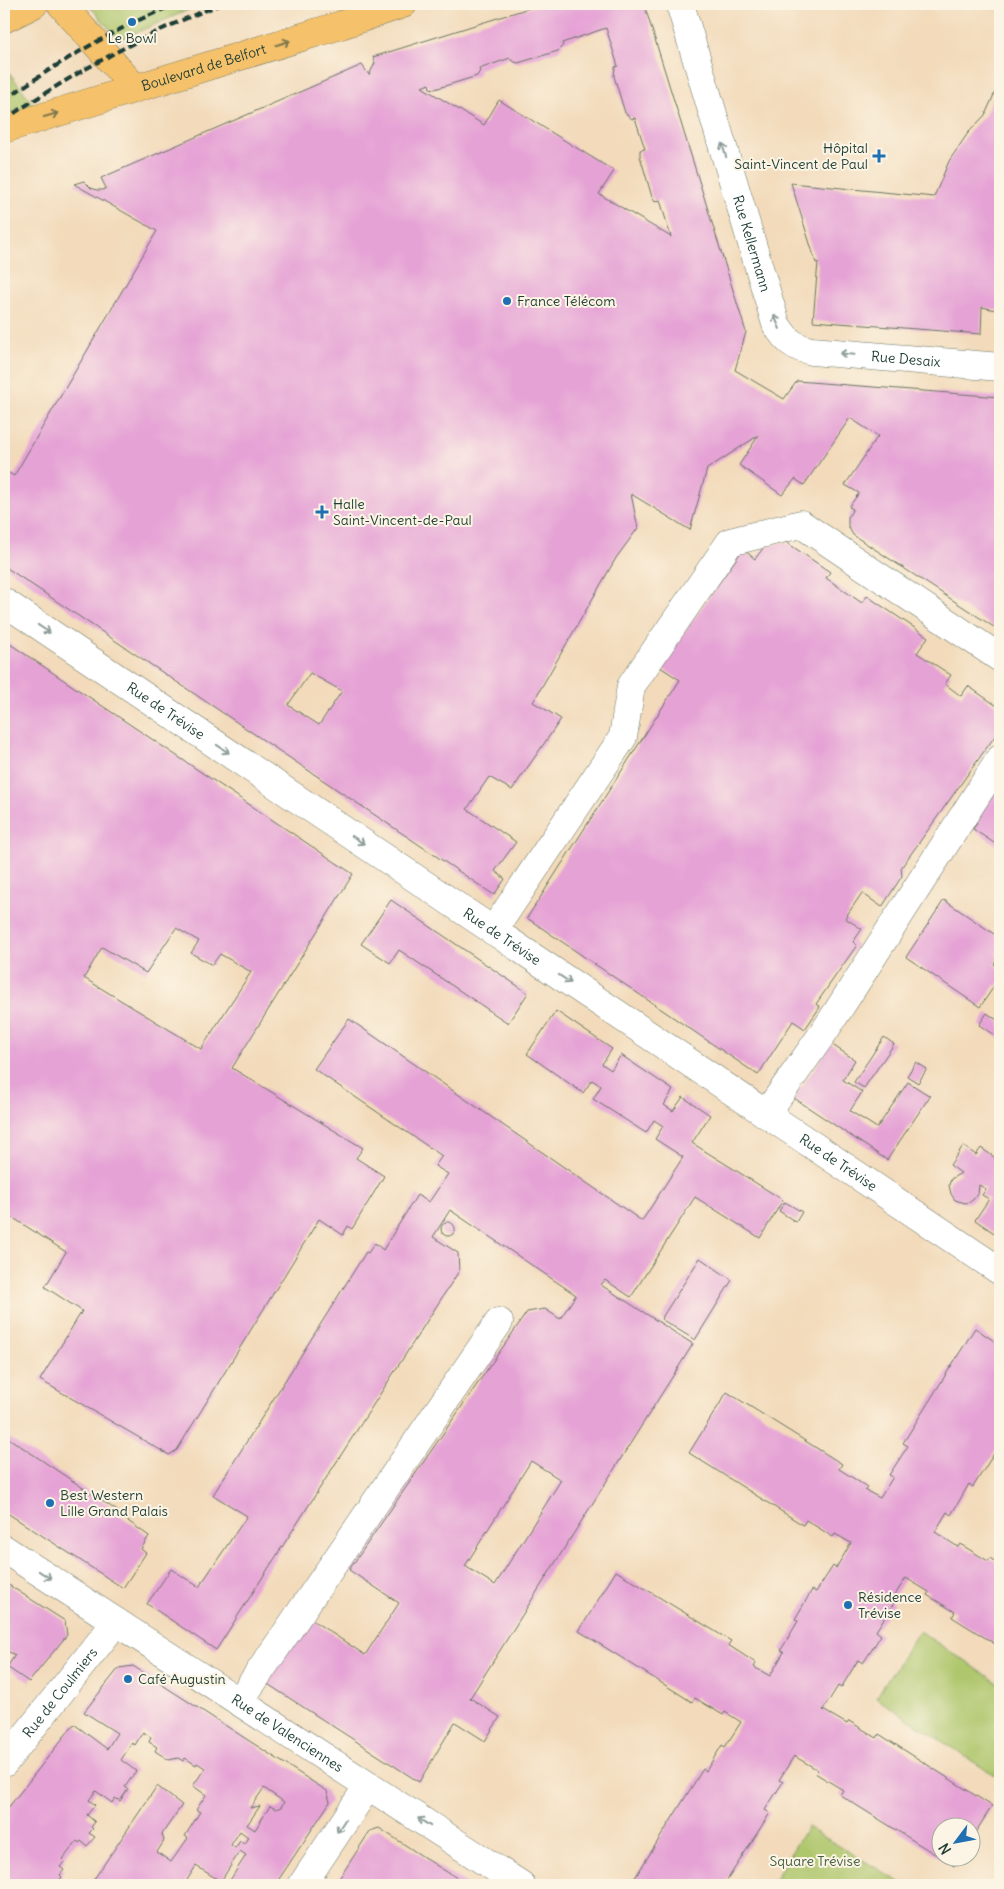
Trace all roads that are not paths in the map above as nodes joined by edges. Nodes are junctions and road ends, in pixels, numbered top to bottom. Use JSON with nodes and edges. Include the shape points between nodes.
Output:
{"nodes":[{"id":1,"x":34,"y":4,"type":"edge"},
{"id":2,"x":61,"y":4,"type":"edge"},
{"id":3,"x":403,"y":4,"type":"edge"},
{"id":4,"x":680,"y":4,"type":"edge"},
{"id":5,"x":4,"y":19,"type":"edge"},
{"id":6,"x":135,"y":88,"type":"junction"},
{"id":7,"x":4,"y":128,"type":"edge"},
{"id":8,"x":812,"y":351,"type":"joint"},
{"id":9,"x":1000,"y":367,"type":"edge"},
{"id":10,"x":4,"y":602,"type":"edge"},
{"id":11,"x":1000,"y":658,"type":"edge"},
{"id":12,"x":1000,"y":759,"type":"edge"},
{"id":13,"x":494,"y":931,"type":"junction"},
{"id":14,"x":766,"y":1114,"type":"junction"},
{"id":15,"x":1000,"y":1271,"type":"edge"},
{"id":16,"x":499,"y":1322,"type":"dead end"},
{"id":17,"x":4,"y":1549,"type":"edge"},
{"id":18,"x":116,"y":1622,"type":"junction"},
{"id":19,"x":239,"y":1702,"type":"junction"},
{"id":20,"x":4,"y":1763,"type":"edge"},
{"id":21,"x":368,"y":1786,"type":"junction"},
{"id":22,"x":302,"y":1885,"type":"edge"},
{"id":23,"x":521,"y":1885,"type":"edge"}],
"edges":[{"from":1,"to":5,"type":"main road"},
{"from":2,"to":6,"type":"main road"},
{"from":6,"to":3,"type":"main road","name":"Boulevard de Belfort","one_way":true},
{"from":8,"to":4,"type":"street","name":"Rue Kellermann","one_way":true,"via":[[793,344],[776,324]]},
{"from":7,"to":6,"type":"main road","name":"Boulevard de Belfort","one_way":true},
{"from":9,"to":8,"type":"street","name":"Rue Desaix","one_way":true},
{"from":10,"to":13,"type":"street","name":"Rue de Trévise","one_way":true},
{"from":11,"to":13,"type":"street","via":[[801,524],[730,542],[631,686],[623,737]]},
{"from":12,"to":14,"type":"street","via":[[826,1029]]},
{"from":13,"to":14,"type":"street","name":"Rue de Trévise","one_way":true},
{"from":14,"to":15,"type":"street","name":"Rue de Trévise"},
{"from":16,"to":19,"type":"street"},
{"from":17,"to":18,"type":"street","name":"Rue de Valenciennes","one_way":true},
{"from":18,"to":19,"type":"street","name":"Rue de Valenciennes"},
{"from":18,"to":20,"type":"street","name":"Rue de Coulmiers"},
{"from":19,"to":21,"type":"street","name":"Rue de Valenciennes"},
{"from":21,"to":22,"type":"street","one_way":true},
{"from":23,"to":21,"type":"street","name":"Rue de Valenciennes","one_way":true}]}
